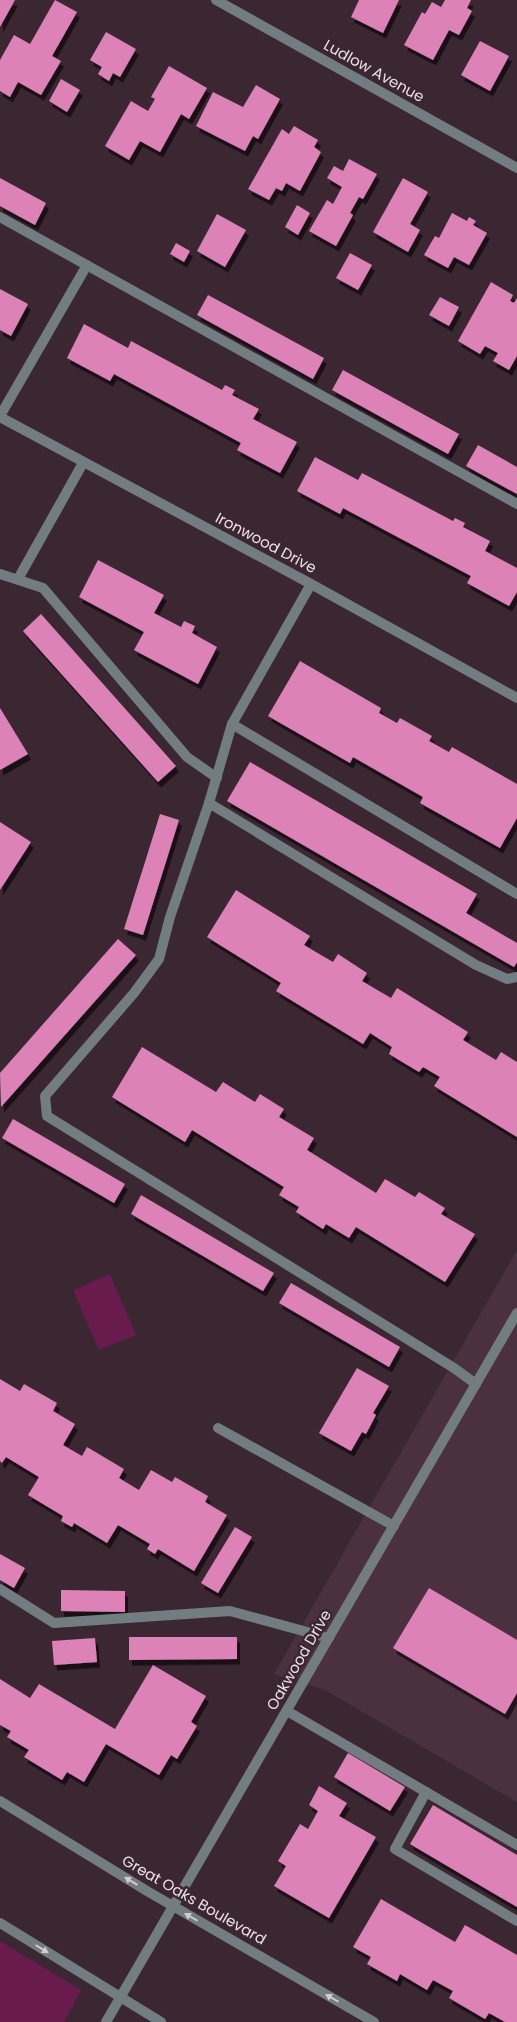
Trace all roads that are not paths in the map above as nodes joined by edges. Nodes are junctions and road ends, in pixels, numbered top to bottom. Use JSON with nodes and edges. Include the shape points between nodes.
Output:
{"nodes":[{"id":1,"x":216,"y":0,"type":"edge"},
{"id":2,"x":517,"y":168,"type":"edge"},
{"id":3,"x":0,"y":217,"type":"edge"},
{"id":4,"x":87,"y":265,"type":"junction"},
{"id":5,"x":0,"y":417,"type":"edge"},
{"id":6,"x":83,"y":463,"type":"junction"},
{"id":7,"x":517,"y":504,"type":"edge"},
{"id":8,"x":0,"y":574,"type":"edge"},
{"id":9,"x":18,"y":580,"type":"junction"},
{"id":10,"x":311,"y":584,"type":"junction"},
{"id":11,"x":517,"y":698,"type":"edge"},
{"id":12,"x":232,"y":724,"type":"junction"},
{"id":13,"x":217,"y":778,"type":"junction"},
{"id":14,"x":209,"y":804,"type":"junction"},
{"id":15,"x":517,"y":894,"type":"edge"},
{"id":16,"x":517,"y":977,"type":"edge"},
{"id":17,"x":517,"y":1313,"type":"edge"},
{"id":18,"x":476,"y":1384,"type":"junction"},
{"id":19,"x":218,"y":1428,"type":"dead end"},
{"id":20,"x":394,"y":1526,"type":"junction"},
{"id":21,"x":0,"y":1589,"type":"edge"},
{"id":22,"x":329,"y":1638,"type":"junction"},
{"id":23,"x":287,"y":1711,"type":"junction"},
{"id":24,"x":426,"y":1792,"type":"junction"},
{"id":25,"x":0,"y":1801,"type":"edge"},
{"id":26,"x":517,"y":1845,"type":"edge"},
{"id":27,"x":172,"y":1906,"type":"junction"},
{"id":28,"x":517,"y":1921,"type":"edge"},
{"id":29,"x":0,"y":1923,"type":"edge"},
{"id":30,"x":120,"y":1997,"type":"junction"},
{"id":31,"x":106,"y":2022,"type":"edge"},
{"id":32,"x":161,"y":2022,"type":"edge"},
{"id":33,"x":374,"y":2022,"type":"edge"}],
"edges":[{"from":1,"to":2,"type":"street","name":"Ludlow Avenue"},
{"from":3,"to":4,"type":"street"},
{"from":4,"to":5,"type":"street"},
{"from":4,"to":7,"type":"street"},
{"from":5,"to":6,"type":"street","name":"Ironwood Drive"},
{"from":6,"to":9,"type":"street"},
{"from":6,"to":10,"type":"street","name":"Ironwood Drive"},
{"from":8,"to":9,"type":"street"},
{"from":9,"to":13,"type":"street","via":[[43,588],[187,757]]},
{"from":10,"to":11,"type":"street","name":"Ironwood Drive"},
{"from":10,"to":12,"type":"street"},
{"from":12,"to":13,"type":"street"},
{"from":12,"to":15,"type":"street"},
{"from":13,"to":14,"type":"street"},
{"from":14,"to":16,"type":"street","via":[[476,965],[507,979]]},
{"from":14,"to":18,"type":"street","via":[[159,959],[134,993],[45,1096],[47,1116]]},
{"from":17,"to":18,"type":"street","name":"Oakwood Drive"},
{"from":18,"to":20,"type":"street","name":"Oakwood Drive"},
{"from":19,"to":20,"type":"street"},
{"from":20,"to":22,"type":"street","name":"Oakwood Drive"},
{"from":21,"to":22,"type":"street","via":[[54,1623],[230,1611]]},
{"from":22,"to":23,"type":"street","name":"Oakwood Drive"},
{"from":23,"to":24,"type":"street"},
{"from":23,"to":27,"type":"street","name":"Oakwood Drive"},
{"from":24,"to":26,"type":"street"},
{"from":24,"to":28,"type":"street","via":[[395,1849]]},
{"from":27,"to":25,"type":"street","name":"Great Oaks Boulevard","one_way":true},
{"from":27,"to":30,"type":"street","name":"Oakwood Drive"},
{"from":33,"to":27,"type":"street","name":"Great Oaks Boulevard","one_way":true},
{"from":29,"to":30,"type":"street","one_way":true},
{"from":30,"to":31,"type":"street","name":"Oakwood Drive"},
{"from":30,"to":32,"type":"street"}]}
